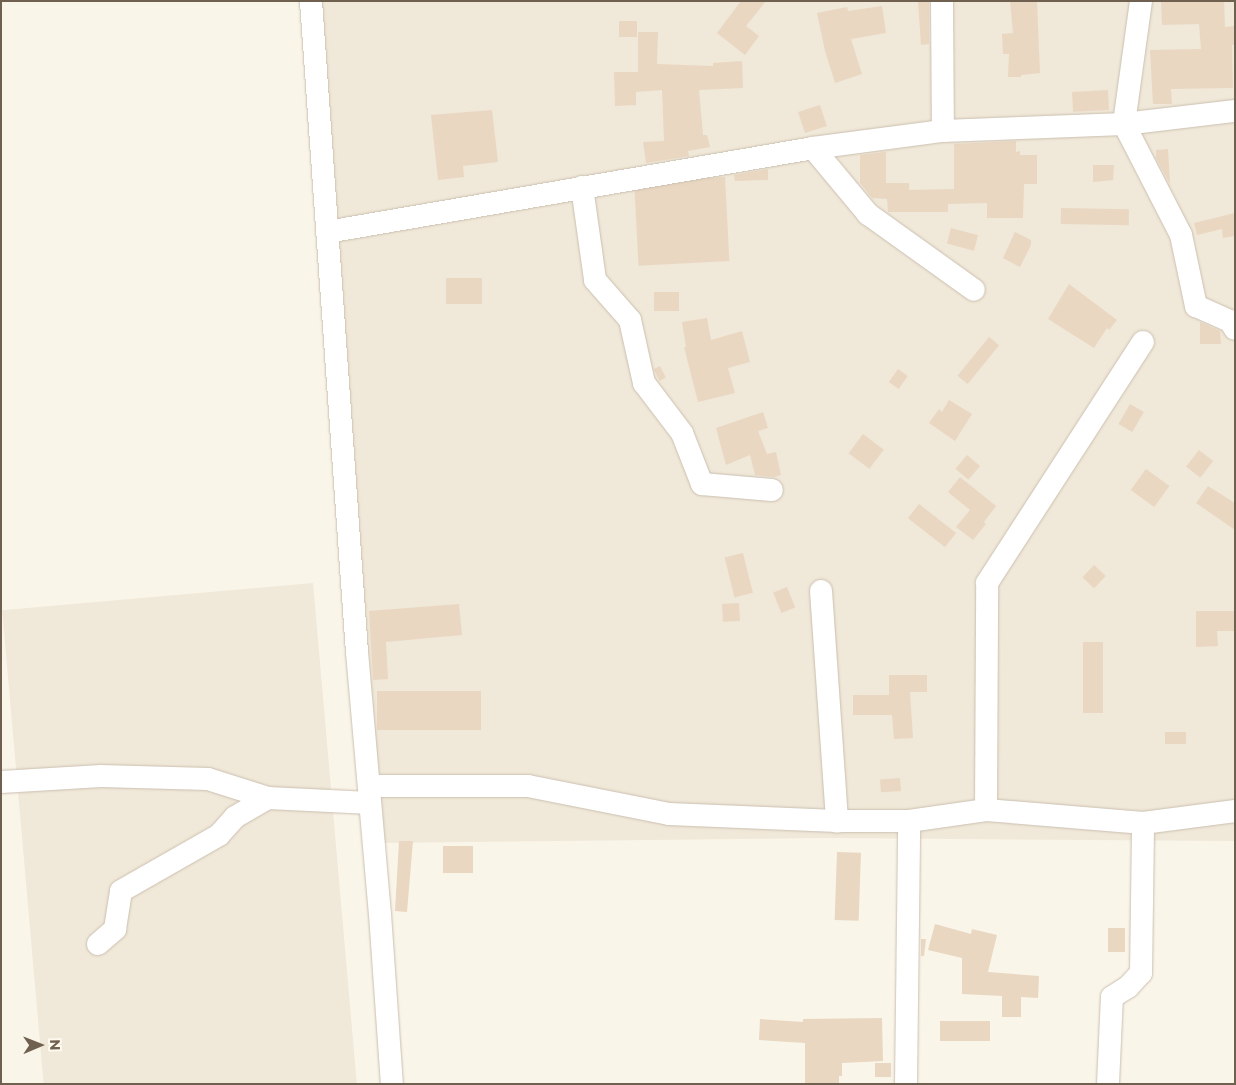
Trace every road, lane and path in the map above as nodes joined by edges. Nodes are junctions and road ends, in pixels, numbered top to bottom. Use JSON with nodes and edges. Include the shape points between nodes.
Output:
{"nodes":[{"id":1,"x":311,"y":1,"type":"edge"},
{"id":2,"x":942,"y":1,"type":"edge"},
{"id":3,"x":1140,"y":1,"type":"edge"},
{"id":4,"x":1235,"y":110,"type":"edge"},
{"id":5,"x":1124,"y":124,"type":"junction"},
{"id":6,"x":943,"y":131,"type":"junction"},
{"id":7,"x":814,"y":148,"type":"junction"},
{"id":8,"x":582,"y":187,"type":"junction"},
{"id":9,"x":327,"y":232,"type":"junction"},
{"id":10,"x":974,"y":290,"type":"dead end"},
{"id":11,"x":1235,"y":329,"type":"edge"},
{"id":12,"x":1143,"y":342,"type":"dead end"},
{"id":13,"x":772,"y":490,"type":"dead end"},
{"id":14,"x":822,"y":591,"type":"dead end"},
{"id":15,"x":1,"y":782,"type":"edge"},
{"id":16,"x":370,"y":795,"type":"junction"},
{"id":17,"x":268,"y":798,"type":"junction"},
{"id":18,"x":986,"y":810,"type":"junction"},
{"id":19,"x":1235,"y":811,"type":"edge"},
{"id":20,"x":837,"y":821,"type":"junction"},
{"id":21,"x":909,"y":821,"type":"junction"},
{"id":22,"x":1143,"y":823,"type":"junction"},
{"id":23,"x":98,"y":944,"type":"dead end"},
{"id":24,"x":392,"y":1084,"type":"edge"},
{"id":25,"x":906,"y":1084,"type":"edge"},
{"id":26,"x":1108,"y":1084,"type":"edge"}],
"edges":[{"from":1,"to":9,"type":"street"},
{"from":2,"to":6,"type":"street"},
{"from":3,"to":5,"type":"street"},
{"from":4,"to":5,"type":"street"},
{"from":5,"to":6,"type":"street"},
{"from":5,"to":11,"type":"street","via":[[1181,235],[1196,306],[1230,321]]},
{"from":6,"to":7,"type":"street"},
{"from":7,"to":8,"type":"street"},
{"from":7,"to":10,"type":"street","via":[[868,214]]},
{"from":8,"to":9,"type":"street"},
{"from":8,"to":13,"type":"street","via":[[595,280],[630,320],[644,383],[682,433],[702,484]]},
{"from":9,"to":16,"type":"street"},
{"from":12,"to":18,"type":"street","via":[[987,583]]},
{"from":14,"to":20,"type":"street"},
{"from":15,"to":17,"type":"street","via":[[101,776],[208,779]]},
{"from":16,"to":17,"type":"street"},
{"from":16,"to":20,"type":"street","via":[[528,786],[669,814]]},
{"from":16,"to":24,"type":"street"},
{"from":17,"to":23,"type":"street","via":[[235,817],[219,835],[121,891],[115,929]]},
{"from":18,"to":21,"type":"street"},
{"from":18,"to":22,"type":"street"},
{"from":19,"to":22,"type":"street"},
{"from":20,"to":21,"type":"street"},
{"from":21,"to":25,"type":"street"},
{"from":22,"to":26,"type":"street","via":[[1141,973],[1112,997]]}]}
